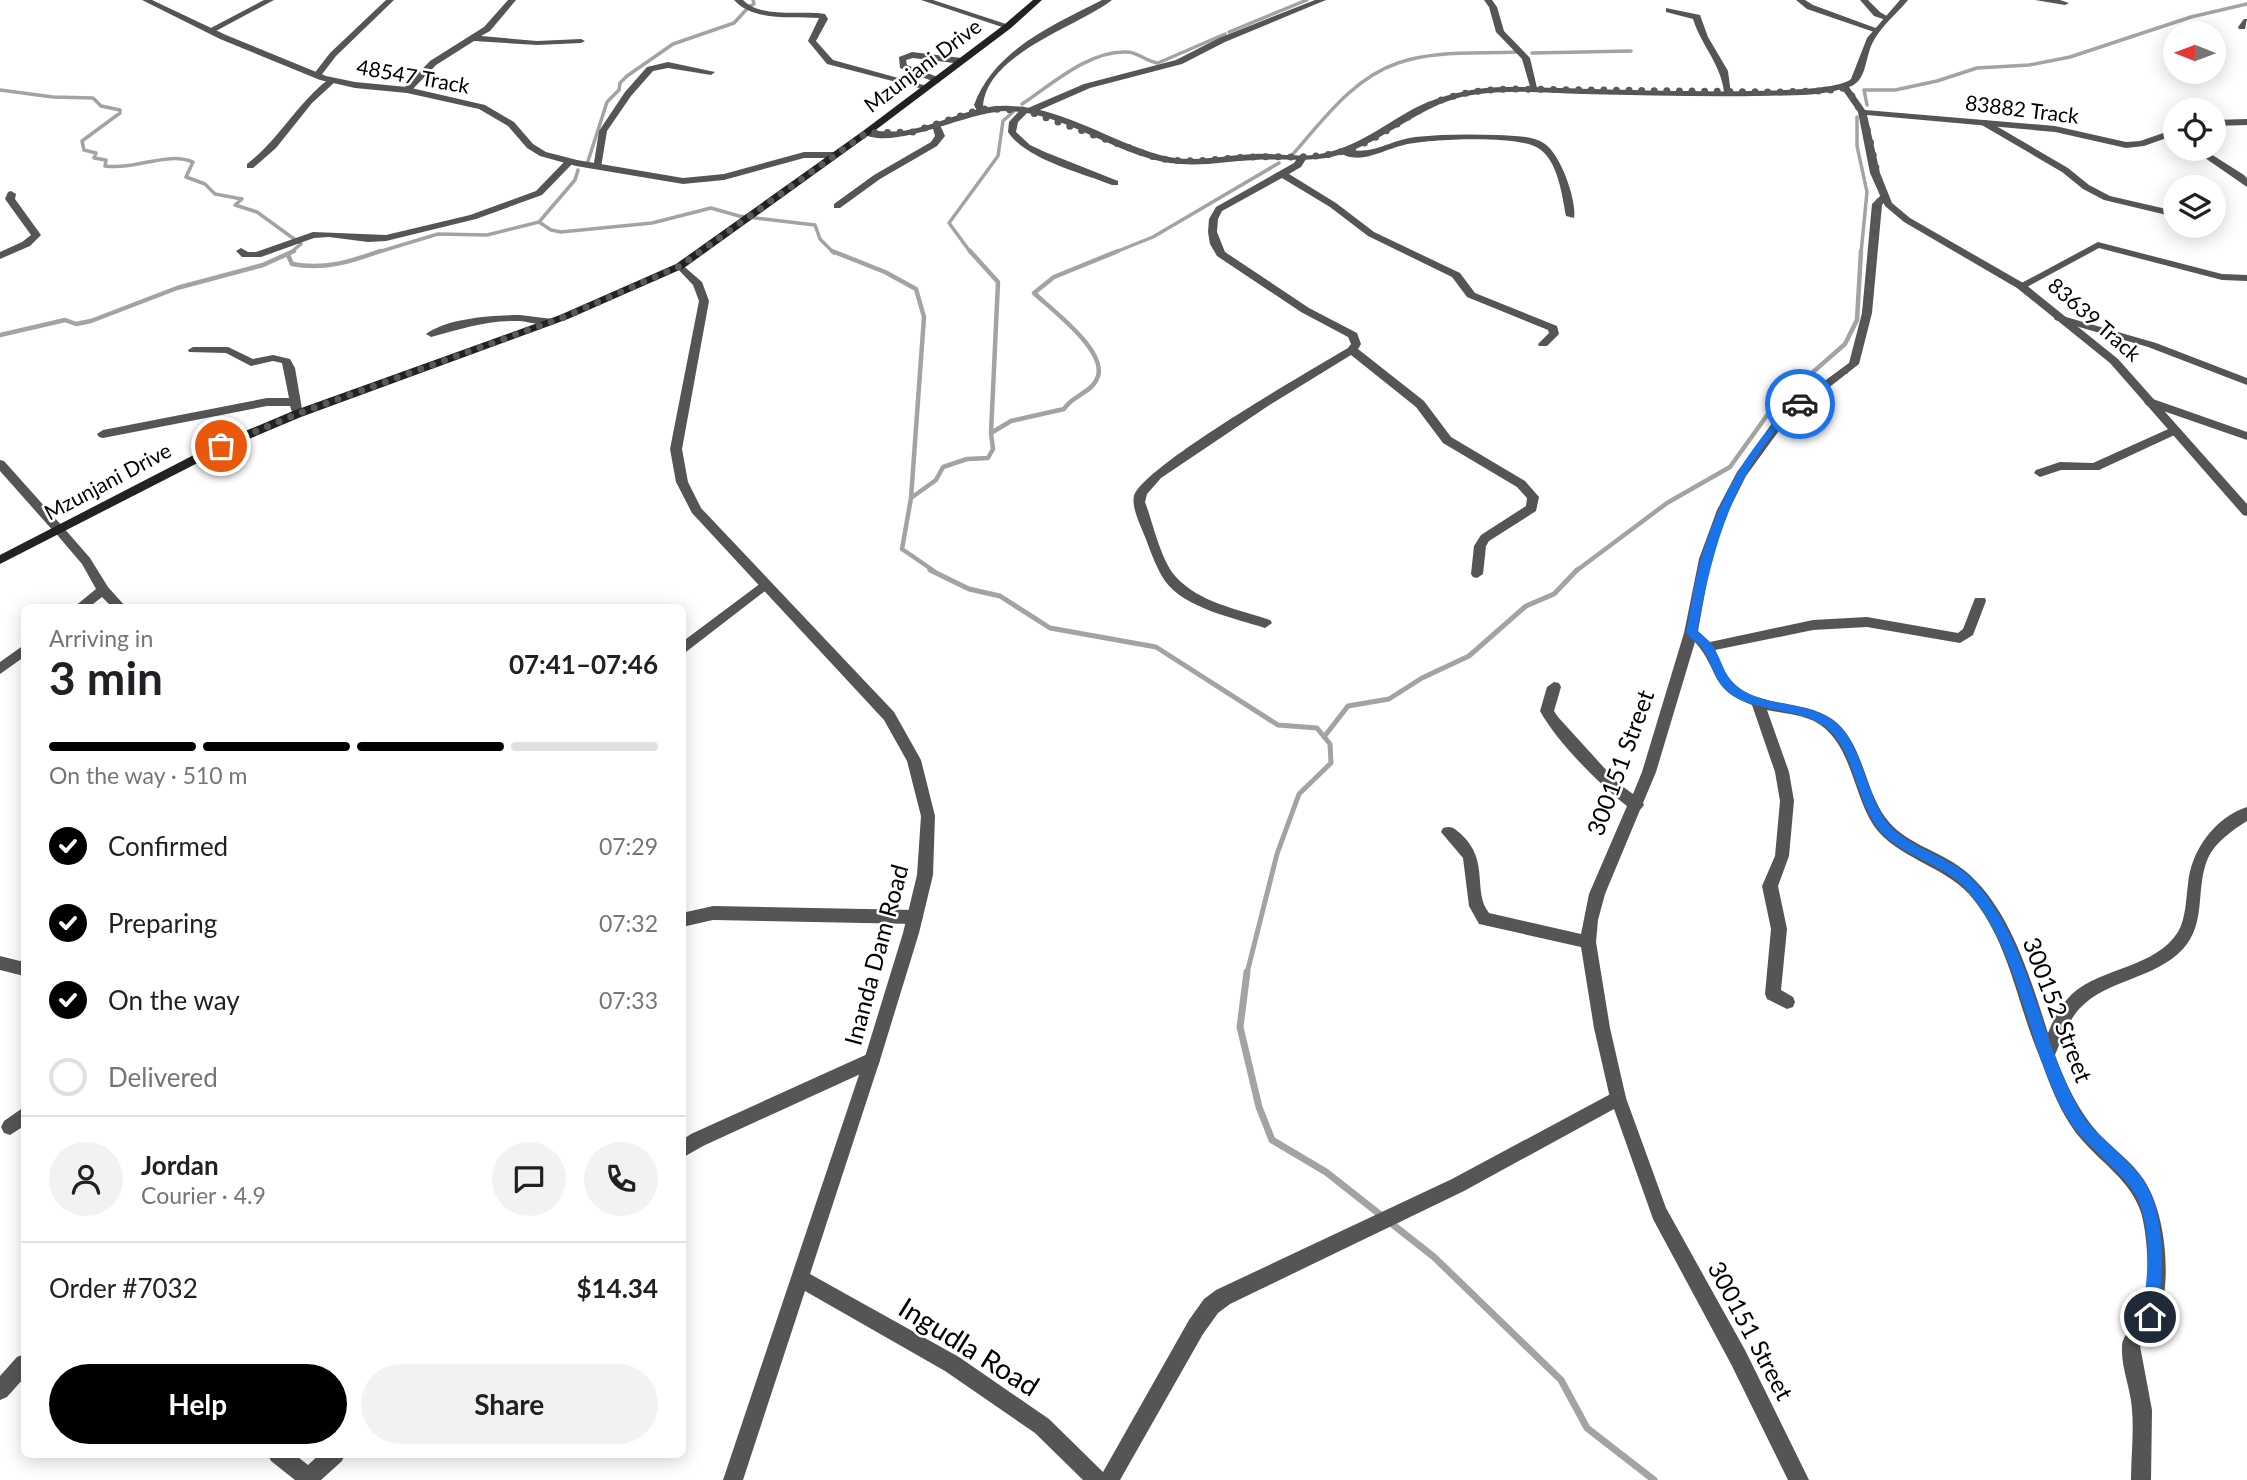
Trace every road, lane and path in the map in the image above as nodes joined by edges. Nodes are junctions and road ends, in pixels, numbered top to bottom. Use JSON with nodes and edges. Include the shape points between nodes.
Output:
{"nodes":[{"id":1,"x":146,"y":0,"type":"edge"},
{"id":2,"x":270,"y":0,"type":"edge"},
{"id":3,"x":390,"y":0,"type":"edge"},
{"id":4,"x":512,"y":0,"type":"edge"},
{"id":5,"x":738,"y":0,"type":"edge"},
{"id":6,"x":925,"y":0,"type":"edge"},
{"id":7,"x":1038,"y":0,"type":"edge"},
{"id":8,"x":1108,"y":0,"type":"edge"},
{"id":9,"x":1322,"y":0,"type":"edge"},
{"id":10,"x":1488,"y":0,"type":"edge"},
{"id":11,"x":1800,"y":0,"type":"edge"},
{"id":12,"x":1864,"y":0,"type":"edge"},
{"id":13,"x":1905,"y":0,"type":"edge"},
{"id":14,"x":2039,"y":0,"type":"edge"},
{"id":15,"x":2065,"y":3,"type":"dead end"},
{"id":16,"x":1669,"y":10,"type":"dead end"},
{"id":17,"x":1886,"y":18,"type":"junction"},
{"id":18,"x":1008,"y":26,"type":"junction"},
{"id":19,"x":211,"y":30,"type":"junction"},
{"id":20,"x":1877,"y":30,"type":"junction"},
{"id":21,"x":472,"y":38,"type":"junction"},
{"id":22,"x":580,"y":41,"type":"dead end"},
{"id":23,"x":962,"y":61,"type":"junction"},
{"id":24,"x":710,"y":72,"type":"dead end"},
{"id":25,"x":317,"y":75,"type":"junction"},
{"id":26,"x":937,"y":80,"type":"junction"},
{"id":27,"x":332,"y":81,"type":"junction"},
{"id":28,"x":927,"y":87,"type":"junction"},
{"id":29,"x":1845,"y":88,"type":"junction"},
{"id":30,"x":407,"y":90,"type":"junction"},
{"id":31,"x":1535,"y":90,"type":"junction"},
{"id":32,"x":1728,"y":92,"type":"junction"},
{"id":33,"x":981,"y":109,"type":"junction"},
{"id":34,"x":1027,"y":110,"type":"junction"},
{"id":35,"x":1862,"y":112,"type":"junction"},
{"id":36,"x":1983,"y":122,"type":"junction"},
{"id":37,"x":2247,"y":122,"type":"edge"},
{"id":38,"x":2226,"y":123,"type":"edge"},
{"id":39,"x":936,"y":125,"type":"junction"},
{"id":40,"x":866,"y":133,"type":"junction"},
{"id":41,"x":2163,"y":137,"type":"edge"},
{"id":42,"x":1342,"y":152,"type":"junction"},
{"id":43,"x":835,"y":155,"type":"junction"},
{"id":44,"x":1301,"y":159,"type":"junction"},
{"id":45,"x":2216,"y":161,"type":"edge"},
{"id":46,"x":569,"y":162,"type":"junction"},
{"id":47,"x":250,"y":166,"type":"dead end"},
{"id":48,"x":596,"y":167,"type":"junction"},
{"id":49,"x":1282,"y":174,"type":"junction"},
{"id":50,"x":1115,"y":183,"type":"dead end"},
{"id":51,"x":2247,"y":184,"type":"edge"},
{"id":52,"x":11,"y":194,"type":"dead end"},
{"id":53,"x":1884,"y":197,"type":"junction"},
{"id":54,"x":837,"y":206,"type":"dead end"},
{"id":55,"x":2163,"y":211,"type":"edge"},
{"id":56,"x":1571,"y":216,"type":"dead end"},
{"id":57,"x":241,"y":251,"type":"dead end"},
{"id":58,"x":0,"y":256,"type":"edge"},
{"id":59,"x":680,"y":266,"type":"junction"},
{"id":60,"x":2247,"y":278,"type":"edge"},
{"id":61,"x":2021,"y":286,"type":"junction"},
{"id":62,"x":2059,"y":318,"type":"junction"},
{"id":63,"x":552,"y":322,"type":"junction"},
{"id":64,"x":431,"y":334,"type":"dead end"},
{"id":65,"x":1543,"y":344,"type":"dead end"},
{"id":66,"x":193,"y":350,"type":"dead end"},
{"id":67,"x":1352,"y":350,"type":"junction"},
{"id":68,"x":2247,"y":382,"type":"edge"},
{"id":69,"x":2150,"y":402,"type":"junction"},
{"id":70,"x":295,"y":408,"type":"junction"},
{"id":71,"x":2175,"y":430,"type":"junction"},
{"id":72,"x":103,"y":433,"type":"dead end"},
{"id":73,"x":2247,"y":436,"type":"edge"},
{"id":74,"x":0,"y":464,"type":"edge"},
{"id":75,"x":2040,"y":473,"type":"dead end"},
{"id":76,"x":2247,"y":512,"type":"edge"},
{"id":77,"x":59,"y":530,"type":"junction"},
{"id":78,"x":0,"y":560,"type":"edge"},
{"id":79,"x":1477,"y":574,"type":"dead end"},
{"id":80,"x":765,"y":585,"type":"junction"},
{"id":81,"x":103,"y":590,"type":"junction"},
{"id":82,"x":1980,"y":601,"type":"dead end"},
{"id":83,"x":84,"y":604,"type":"edge"},
{"id":84,"x":117,"y":604,"type":"edge"},
{"id":85,"x":1265,"y":623,"type":"dead end"},
{"id":86,"x":1691,"y":633,"type":"junction"},
{"id":87,"x":686,"y":647,"type":"edge"},
{"id":88,"x":1708,"y":647,"type":"junction"},
{"id":89,"x":21,"y":652,"type":"edge"},
{"id":90,"x":0,"y":669,"type":"edge"},
{"id":91,"x":1554,"y":687,"type":"dead end"},
{"id":92,"x":1757,"y":701,"type":"junction"},
{"id":93,"x":1637,"y":805,"type":"junction"},
{"id":94,"x":2247,"y":813,"type":"edge"},
{"id":95,"x":1448,"y":832,"type":"dead end"},
{"id":96,"x":915,"y":917,"type":"junction"},
{"id":97,"x":686,"y":919,"type":"edge"},
{"id":98,"x":1588,"y":942,"type":"junction"},
{"id":99,"x":0,"y":963,"type":"edge"},
{"id":100,"x":21,"y":968,"type":"edge"},
{"id":101,"x":1787,"y":1002,"type":"dead end"},
{"id":102,"x":2047,"y":1055,"type":"junction"},
{"id":103,"x":872,"y":1060,"type":"junction"},
{"id":104,"x":1618,"y":1098,"type":"junction"},
{"id":105,"x":21,"y":1118,"type":"edge"},
{"id":106,"x":10,"y":1128,"type":"dead end"},
{"id":107,"x":686,"y":1147,"type":"edge"},
{"id":108,"x":799,"y":1278,"type":"junction"},
{"id":109,"x":21,"y":1367,"type":"edge"},
{"id":110,"x":0,"y":1390,"type":"edge"},
{"id":111,"x":283,"y":1458,"type":"edge"},
{"id":112,"x":331,"y":1458,"type":"edge"},
{"id":113,"x":308,"y":1479,"type":"edge"},
{"id":114,"x":733,"y":1480,"type":"edge"},
{"id":115,"x":1097,"y":1480,"type":"edge"},
{"id":116,"x":1110,"y":1480,"type":"edge"},
{"id":117,"x":1799,"y":1480,"type":"edge"},
{"id":118,"x":2141,"y":1480,"type":"edge"}],
"edges":[{"from":1,"to":19,"type":"street","name":"48547 Track"},
{"from":2,"to":19,"type":"street"},
{"from":3,"to":25,"type":"street","via":[[334,52]]},
{"from":4,"to":21,"type":"street","via":[[493,23]]},
{"from":5,"to":28,"type":"street","via":[[757,10],[822,16],[812,41],[827,60]]},
{"from":6,"to":18,"type":"street"},
{"from":7,"to":18,"type":"main road","name":"Mzunjani Drive"},
{"from":8,"to":33,"type":"street","via":[[1044,34],[1007,62],[982,92]]},
{"from":9,"to":34,"type":"street","via":[[1180,62],[1087,86]]},
{"from":10,"to":31,"type":"street","via":[[1500,32],[1527,58]]},
{"from":11,"to":20,"type":"street"},
{"from":12,"to":17,"type":"street"},
{"from":13,"to":17,"type":"street"},
{"from":14,"to":15,"type":"street"},
{"from":16,"to":32,"type":"street","via":[[1697,17],[1708,47],[1724,65]]},
{"from":17,"to":20,"type":"street"},
{"from":18,"to":23,"type":"main road","name":"Mzunjani Drive"},
{"from":19,"to":25,"type":"street","name":"48547 Track"},
{"from":20,"to":29,"type":"street","via":[[1857,77]]},
{"from":21,"to":22,"type":"street"},
{"from":21,"to":30,"type":"street","via":[[433,63]]},
{"from":23,"to":26,"type":"main road","name":"Mzunjani Drive"},
{"from":23,"to":26,"type":"street","via":[[912,55],[902,59],[903,66]]},
{"from":24,"to":48,"type":"street","via":[[668,65],[650,69],[603,131]]},
{"from":25,"to":27,"type":"street","name":"48547 Track"},
{"from":26,"to":28,"type":"main road","name":"Mzunjani Drive"},
{"from":27,"to":30,"type":"street","name":"48547 Track"},
{"from":27,"to":47,"type":"street","via":[[310,97],[276,144]]},
{"from":28,"to":40,"type":"main road","name":"Mzunjani Drive"},
{"from":29,"to":32,"type":"street"},
{"from":29,"to":35,"type":"street"},
{"from":30,"to":46,"type":"street","name":"48547 Track","via":[[482,107],[511,124],[530,146]]},
{"from":31,"to":32,"type":"street"},
{"from":31,"to":42,"type":"street","via":[[1450,97]]},
{"from":33,"to":34,"type":"street"},
{"from":33,"to":39,"type":"street"},
{"from":34,"to":44,"type":"street","via":[[1173,161]]},
{"from":34,"to":50,"type":"street","via":[[1012,125],[1018,141]]},
{"from":35,"to":36,"type":"street","name":"83882 Track"},
{"from":35,"to":53,"type":"street"},
{"from":36,"to":41,"type":"street","name":"83882 Track","via":[[2055,129],[2126,145]]},
{"from":36,"to":55,"type":"street","via":[[2107,198]]},
{"from":37,"to":38,"type":"street"},
{"from":39,"to":40,"type":"street","via":[[905,134]]},
{"from":39,"to":54,"type":"street","via":[[940,136],[934,144]]},
{"from":40,"to":43,"type":"main road","name":"Mzunjani Drive"},
{"from":42,"to":44,"type":"street"},
{"from":42,"to":56,"type":"street","via":[[1360,157],[1421,139],[1535,141],[1549,154],[1568,197]]},
{"from":43,"to":48,"type":"street","name":"48547 Track","via":[[804,155],[701,180],[664,180]]},
{"from":43,"to":59,"type":"main road","name":"Mzunjani Drive"},
{"from":44,"to":49,"type":"street"},
{"from":45,"to":51,"type":"street"},
{"from":46,"to":48,"type":"street","name":"48547 Track"},
{"from":46,"to":57,"type":"street","via":[[539,193],[474,217],[386,238],[324,233],[257,255]]},
{"from":49,"to":65,"type":"street","via":[[1371,234],[1455,275],[1471,295],[1553,328],[1554,334]]},
{"from":49,"to":67,"type":"street","via":[[1215,213],[1216,245],[1221,254],[1289,300],[1353,335],[1356,344]]},
{"from":52,"to":58,"type":"street","via":[[36,235]]},
{"from":53,"to":61,"type":"street","name":"83639 Track","via":[[1907,220]]},
{"from":53,"to":86,"type":"street","name":"300151 Street","via":[[1877,204],[1867,313],[1854,364],[1782,418],[1741,475],[1705,559]]},
{"from":59,"to":63,"type":"main road","name":"Mzunjani Drive"},
{"from":59,"to":80,"type":"street","name":"Inanda Dam Road","via":[[698,284],[704,301],[677,449],[682,482],[696,510]]},
{"from":60,"to":61,"type":"street","via":[[2222,277],[2100,244]]},
{"from":61,"to":62,"type":"street","name":"83639 Track"},
{"from":62,"to":68,"type":"street","via":[[2152,345]]},
{"from":62,"to":69,"type":"street","name":"83639 Track","via":[[2114,361]]},
{"from":63,"to":64,"type":"street","via":[[493,317]]},
{"from":63,"to":70,"type":"main road","name":"Mzunjani Drive"},
{"from":66,"to":70,"type":"street","via":[[228,351],[251,363],[283,359],[290,368]]},
{"from":67,"to":79,"type":"street","via":[[1420,404],[1447,440],[1521,484],[1533,497],[1532,508],[1485,538]]},
{"from":67,"to":85,"type":"street","via":[[1264,402],[1157,475],[1139,502],[1171,580],[1200,602]]},
{"from":69,"to":71,"type":"street","name":"83639 Track"},
{"from":69,"to":73,"type":"street"},
{"from":70,"to":72,"type":"street","via":[[267,402]]},
{"from":70,"to":77,"type":"main road","name":"Mzunjani Drive"},
{"from":71,"to":75,"type":"street","via":[[2095,467],[2060,466]]},
{"from":71,"to":76,"type":"street","name":"83639 Track"},
{"from":74,"to":77,"type":"street"},
{"from":77,"to":78,"type":"main road","name":"Mzunjani Drive"},
{"from":77,"to":81,"type":"street"},
{"from":80,"to":87,"type":"street"},
{"from":80,"to":96,"type":"street","name":"Inanda Dam Road","via":[[889,716],[915,760],[928,816],[925,875]]},
{"from":81,"to":83,"type":"street"},
{"from":81,"to":84,"type":"street"},
{"from":82,"to":88,"type":"street","via":[[1968,632],[1960,638],[1867,622],[1814,625]]},
{"from":86,"to":88,"type":"street","name":"300152 Street"},
{"from":86,"to":93,"type":"street","name":"300151 Street"},
{"from":88,"to":92,"type":"street","name":"300152 Street","via":[[1725,682]]},
{"from":89,"to":90,"type":"street"},
{"from":91,"to":93,"type":"street","via":[[1547,711],[1553,721],[1613,787]]},
{"from":92,"to":101,"type":"street","via":[[1782,772],[1787,801],[1782,856],[1770,886],[1779,929],[1773,994]]},
{"from":92,"to":102,"type":"street","name":"300152 Street","via":[[1829,724],[1840,734],[1881,824],[1972,887],[1995,920],[2015,963]]},
{"from":93,"to":98,"type":"street","name":"300151 Street","via":[[1597,894]]},
{"from":94,"to":102,"type":"street","via":[[2218,836],[2201,858],[2194,908],[2184,937],[2161,956],[2082,996],[2063,1019]]},
{"from":95,"to":98,"type":"street","via":[[1470,858],[1477,910],[1483,919]]},
{"from":96,"to":97,"type":"street","via":[[713,913]]},
{"from":96,"to":103,"type":"street","name":"Inanda Dam Road"},
{"from":98,"to":104,"type":"street","name":"300151 Street"},
{"from":99,"to":100,"type":"street"},
{"from":102,"to":118,"type":"street","name":"300152 Street","via":[[2074,1115],[2136,1184],[2154,1228],[2150,1317],[2131,1346],[2142,1410]]},
{"from":103,"to":107,"type":"street"},
{"from":103,"to":108,"type":"street","name":"Inanda Dam Road"},
{"from":104,"to":116,"type":"street","via":[[1458,1185],[1243,1285],[1211,1306]]},
{"from":104,"to":117,"type":"street","name":"300151 Street","via":[[1659,1213]]},
{"from":105,"to":106,"type":"street"},
{"from":108,"to":114,"type":"street","name":"Inanda Dam Road"},
{"from":108,"to":115,"type":"street","name":"Ingudla Road","via":[[952,1364],[1042,1426]]},
{"from":109,"to":110,"type":"street"},
{"from":111,"to":113,"type":"street"},
{"from":112,"to":113,"type":"street"}]}
